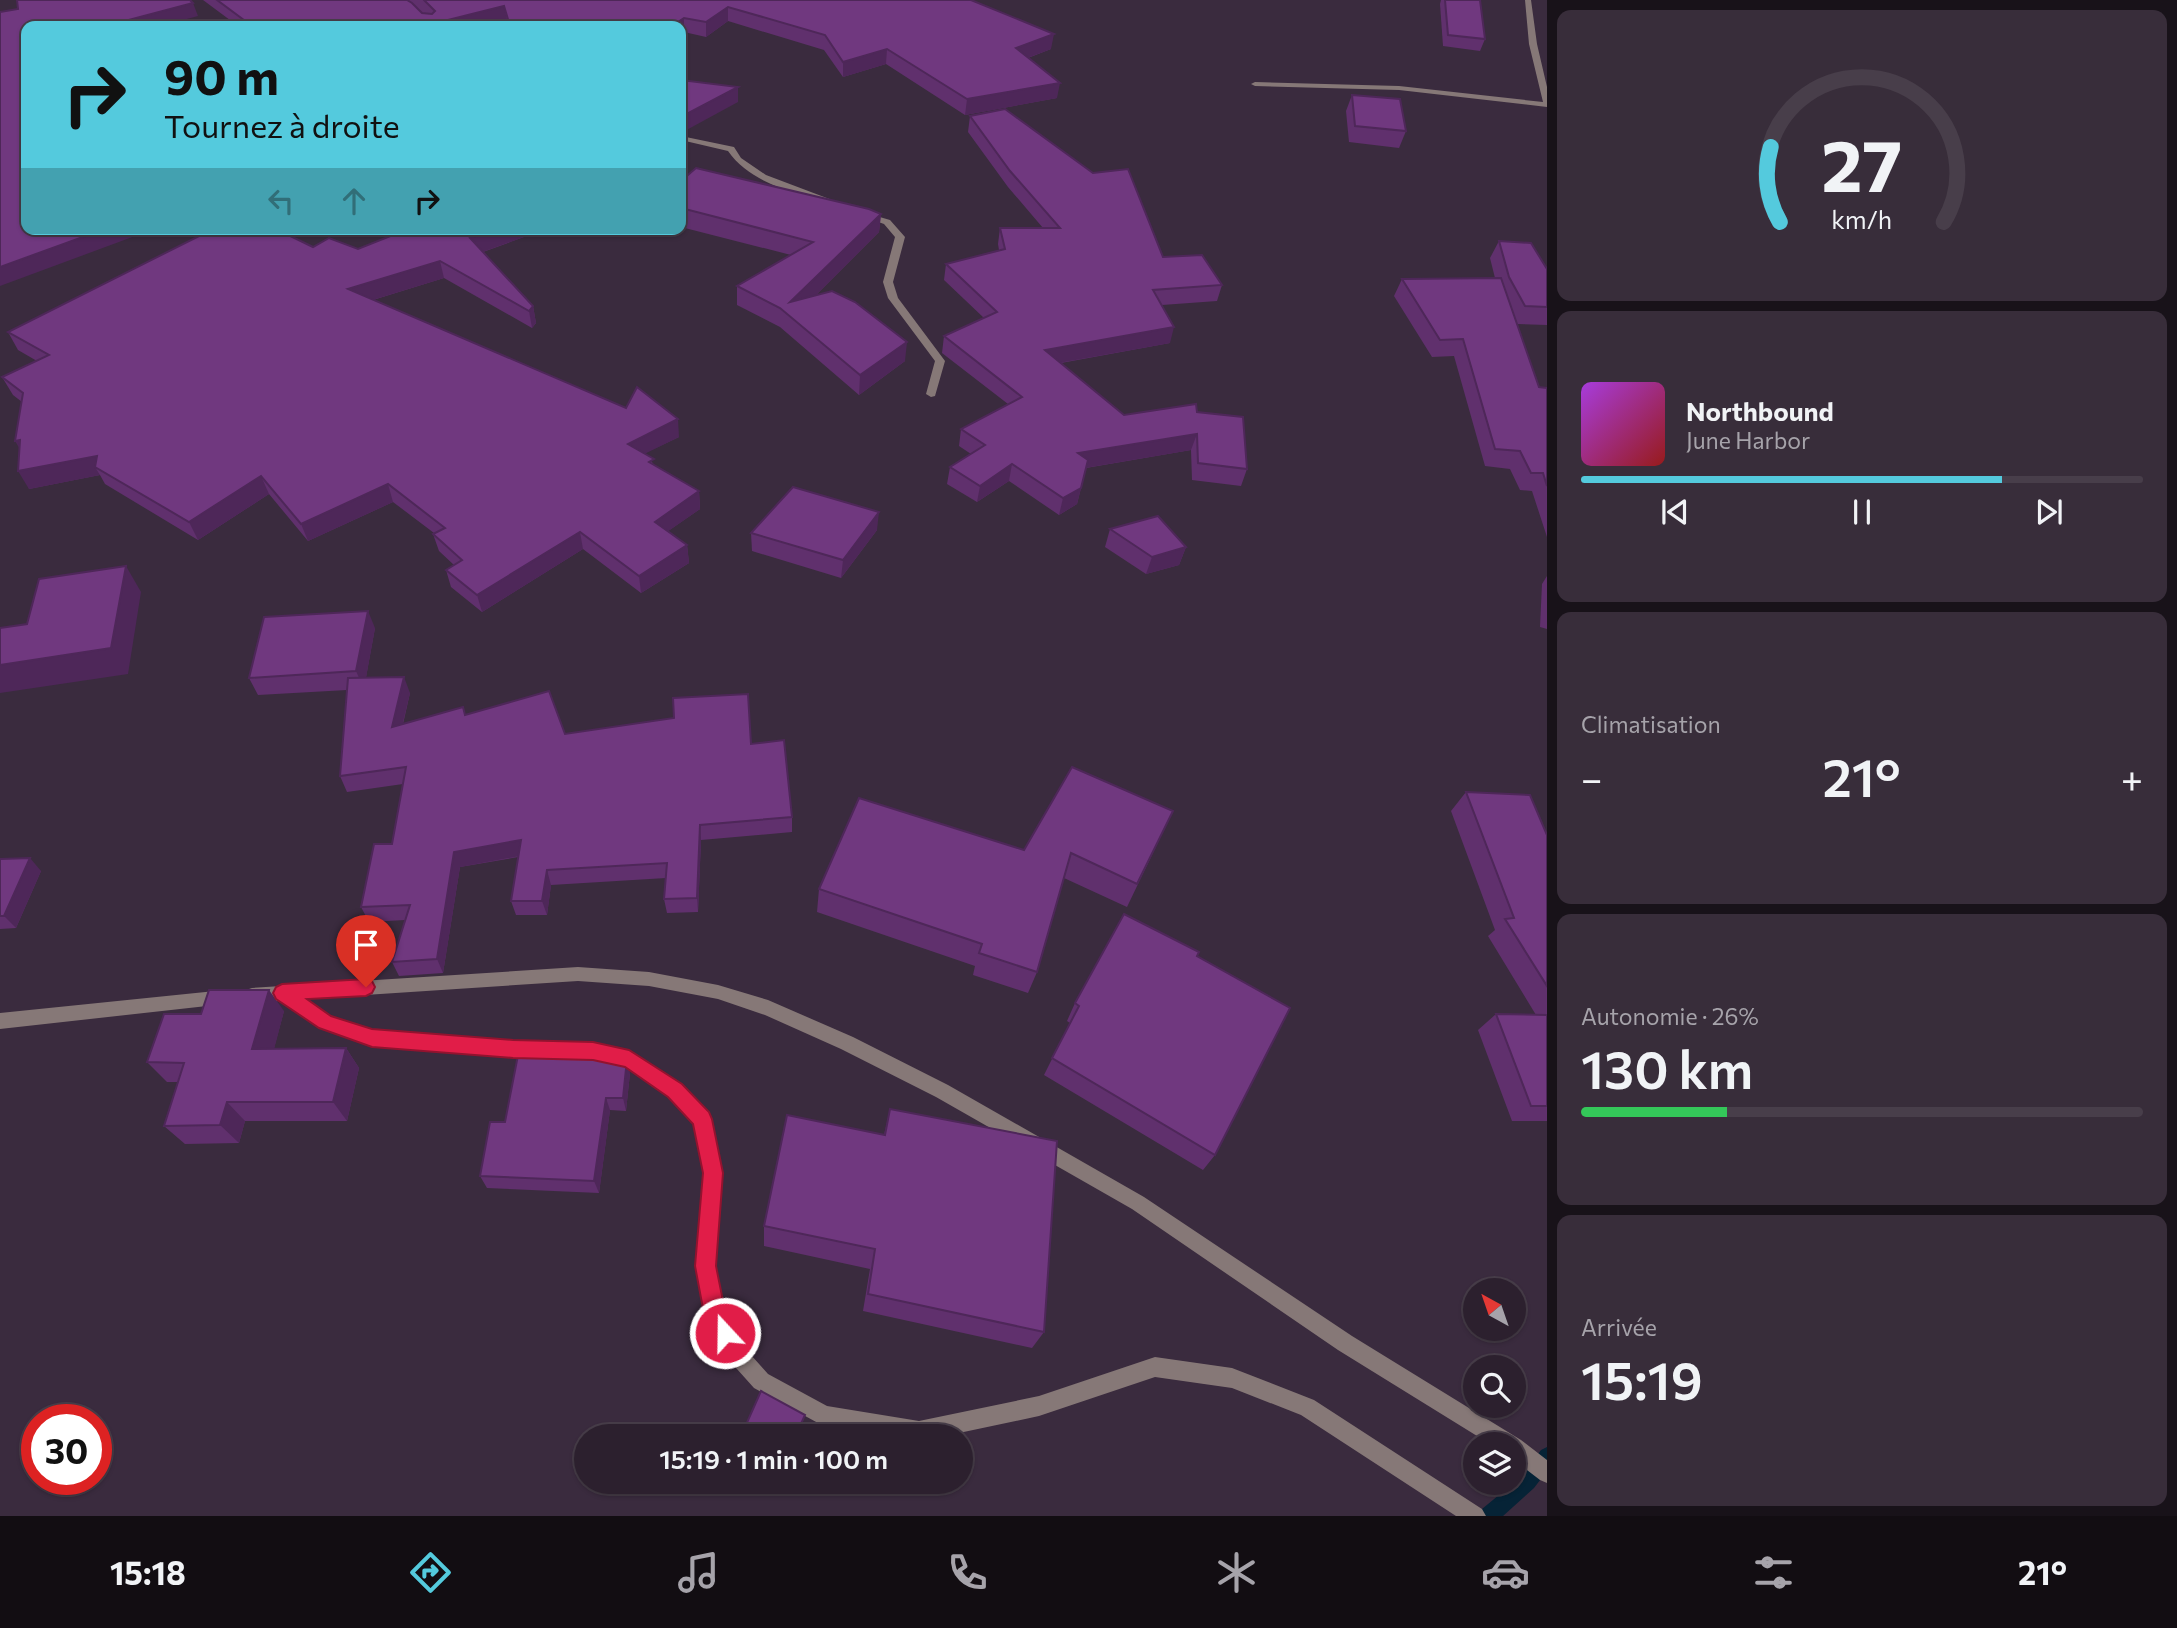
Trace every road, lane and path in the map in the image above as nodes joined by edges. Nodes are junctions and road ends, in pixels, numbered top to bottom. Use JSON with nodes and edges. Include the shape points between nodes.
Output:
{"nodes":[{"id":1,"x":1528,"y":0,"type":"edge"},
{"id":2,"x":1255,"y":84,"type":"dead end"},
{"id":3,"x":1547,"y":104,"type":"edge"},
{"id":4,"x":686,"y":139,"type":"edge"},
{"id":5,"x":931,"y":394,"type":"dead end"},
{"id":6,"x":282,"y":993,"type":"junction"},
{"id":7,"x":0,"y":1021,"type":"edge"},
{"id":8,"x":1490,"y":1432,"type":"edge"},
{"id":9,"x":1526,"y":1456,"type":"edge"},
{"id":10,"x":1547,"y":1473,"type":"edge"},
{"id":11,"x":1475,"y":1515,"type":"edge"}],
"edges":[{"from":1,"to":3,"type":"street","via":[[1532,44]]},
{"from":2,"to":3,"type":"street","via":[[1399,89]]},
{"from":4,"to":5,"type":"street","via":[[731,149],[735,158],[766,178],[887,222],[900,237],[888,282],[893,298],[940,361]]},
{"from":6,"to":7,"type":"street","via":[[176,1000]]},
{"from":6,"to":8,"type":"street","via":[[578,974],[649,979],[718,992],[768,1008],[942,1091],[1138,1203],[1345,1343]]},
{"from":6,"to":11,"type":"street","via":[[326,1022],[372,1038],[593,1051],[629,1059],[675,1091],[702,1119],[713,1173],[706,1266],[715,1314],[735,1352],[761,1381],[825,1416],[919,1431],[1039,1406],[1154,1367],[1232,1378],[1307,1407]]},
{"from":9,"to":10,"type":"street"}]}
